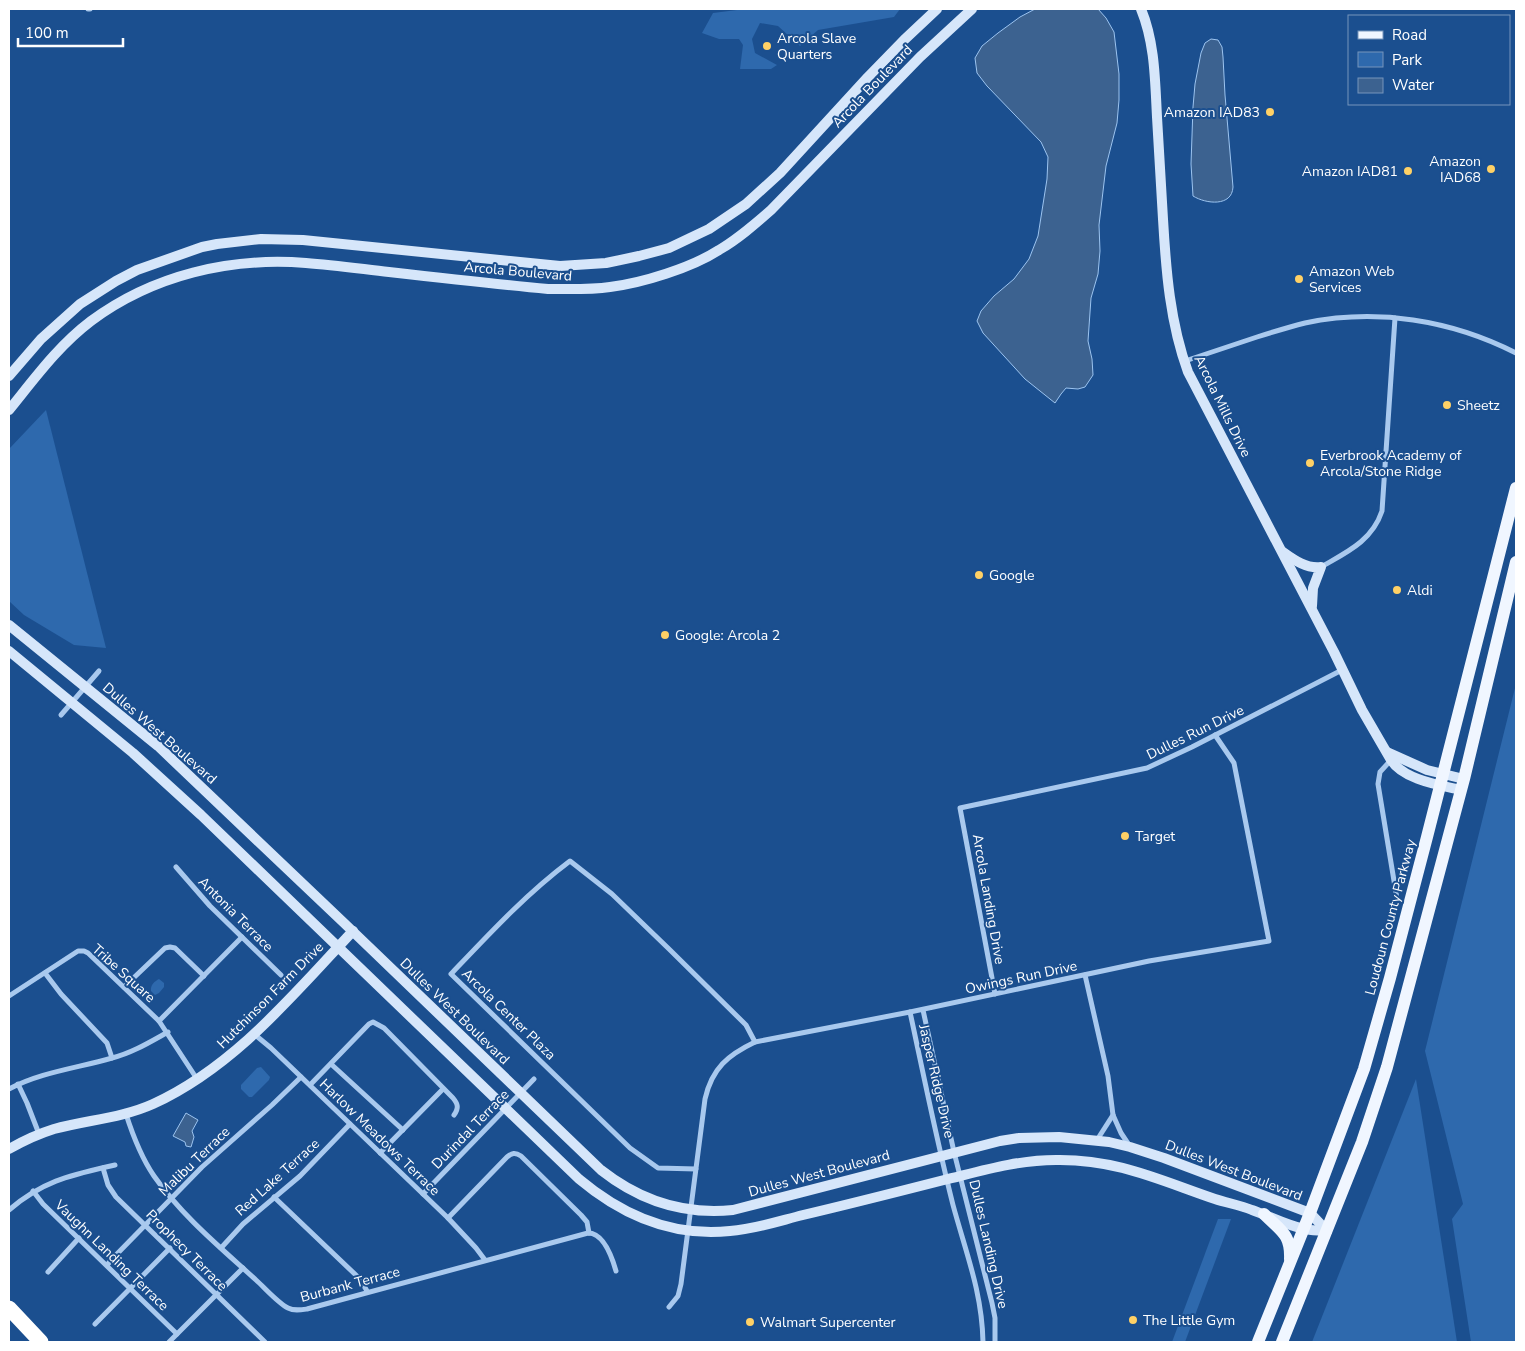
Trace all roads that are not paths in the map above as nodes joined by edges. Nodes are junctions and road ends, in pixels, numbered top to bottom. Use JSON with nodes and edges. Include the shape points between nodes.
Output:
{"nodes":[{"id":1,"x":937,"y":9,"type":"edge"},
{"id":2,"x":972,"y":9,"type":"edge"},
{"id":3,"x":1140,"y":9,"type":"edge"},
{"id":4,"x":1395,"y":318,"type":"junction"},
{"id":5,"x":1516,"y":353,"type":"edge"},
{"id":6,"x":1184,"y":361,"type":"junction"},
{"id":7,"x":9,"y":376,"type":"edge"},
{"id":8,"x":9,"y":410,"type":"edge"},
{"id":9,"x":1516,"y":488,"type":"edge"},
{"id":10,"x":1282,"y":552,"type":"junction"},
{"id":11,"x":1516,"y":562,"type":"edge"},
{"id":12,"x":1321,"y":567,"type":"junction"},
{"id":13,"x":1312,"y":610,"type":"junction"},
{"id":14,"x":9,"y":625,"type":"edge"},
{"id":15,"x":9,"y":651,"type":"edge"},
{"id":16,"x":1343,"y":670,"type":"junction"},
{"id":17,"x":99,"y":671,"type":"dead end"},
{"id":18,"x":86,"y":686,"type":"junction"},
{"id":19,"x":72,"y":702,"type":"junction"},
{"id":20,"x":61,"y":715,"type":"dead end"},
{"id":21,"x":1215,"y":735,"type":"junction"},
{"id":22,"x":1391,"y":756,"type":"junction"},
{"id":23,"x":1442,"y":780,"type":"junction"},
{"id":24,"x":1463,"y":785,"type":"junction"},
{"id":25,"x":960,"y":808,"type":"joint"},
{"id":26,"x":176,"y":867,"type":"dead end"},
{"id":27,"x":1397,"y":898,"type":"dead end"},
{"id":28,"x":353,"y":931,"type":"junction"},
{"id":29,"x":242,"y":937,"type":"junction"},
{"id":30,"x":338,"y":947,"type":"junction"},
{"id":31,"x":45,"y":973,"type":"junction"},
{"id":32,"x":281,"y":975,"type":"dead end"},
{"id":33,"x":1085,"y":975,"type":"junction"},
{"id":34,"x":204,"y":976,"type":"junction"},
{"id":35,"x":124,"y":987,"type":"junction"},
{"id":36,"x":995,"y":994,"type":"junction"},
{"id":37,"x":9,"y":996,"type":"edge"},
{"id":38,"x":923,"y":1010,"type":"junction"},
{"id":39,"x":910,"y":1012,"type":"junction"},
{"id":40,"x":159,"y":1021,"type":"junction"},
{"id":41,"x":168,"y":1032,"type":"junction"},
{"id":42,"x":254,"y":1034,"type":"junction"},
{"id":43,"x":755,"y":1042,"type":"junction"},
{"id":44,"x":112,"y":1058,"type":"junction"},
{"id":45,"x":331,"y":1064,"type":"junction"},
{"id":46,"x":301,"y":1077,"type":"junction"},
{"id":47,"x":197,"y":1079,"type":"junction"},
{"id":48,"x":534,"y":1079,"type":"dead end"},
{"id":49,"x":18,"y":1084,"type":"junction"},
{"id":50,"x":310,"y":1085,"type":"junction"},
{"id":51,"x":9,"y":1089,"type":"edge"},
{"id":52,"x":443,"y":1089,"type":"junction"},
{"id":53,"x":521,"y":1093,"type":"junction"},
{"id":54,"x":506,"y":1108,"type":"junction"},
{"id":55,"x":126,"y":1114,"type":"junction"},
{"id":56,"x":454,"y":1115,"type":"dead end"},
{"id":57,"x":1113,"y":1115,"type":"junction"},
{"id":58,"x":350,"y":1124,"type":"junction"},
{"id":59,"x":403,"y":1130,"type":"junction"},
{"id":60,"x":39,"y":1134,"type":"junction"},
{"id":61,"x":1096,"y":1141,"type":"junction"},
{"id":62,"x":1130,"y":1147,"type":"junction"},
{"id":63,"x":9,"y":1149,"type":"edge"},
{"id":64,"x":954,"y":1152,"type":"junction"},
{"id":65,"x":380,"y":1153,"type":"junction"},
{"id":66,"x":942,"y":1156,"type":"junction"},
{"id":67,"x":116,"y":1165,"type":"dead end"},
{"id":68,"x":103,"y":1168,"type":"junction"},
{"id":69,"x":696,"y":1169,"type":"junction"},
{"id":70,"x":961,"y":1176,"type":"junction"},
{"id":71,"x":948,"y":1180,"type":"junction"},
{"id":72,"x":33,"y":1191,"type":"junction"},
{"id":73,"x":423,"y":1194,"type":"junction"},
{"id":74,"x":274,"y":1197,"type":"junction"},
{"id":75,"x":171,"y":1198,"type":"junction"},
{"id":76,"x":9,"y":1210,"type":"edge"},
{"id":77,"x":692,"y":1210,"type":"junction"},
{"id":78,"x":1310,"y":1213,"type":"junction"},
{"id":79,"x":1264,"y":1214,"type":"junction"},
{"id":80,"x":448,"y":1218,"type":"junction"},
{"id":81,"x":146,"y":1225,"type":"junction"},
{"id":82,"x":1304,"y":1229,"type":"junction"},
{"id":83,"x":689,"y":1230,"type":"junction"},
{"id":84,"x":1327,"y":1231,"type":"junction"},
{"id":85,"x":589,"y":1233,"type":"junction"},
{"id":86,"x":79,"y":1238,"type":"junction"},
{"id":87,"x":170,"y":1248,"type":"junction"},
{"id":88,"x":221,"y":1248,"type":"junction"},
{"id":89,"x":485,"y":1260,"type":"junction"},
{"id":90,"x":1290,"y":1264,"type":"junction"},
{"id":91,"x":107,"y":1265,"type":"junction"},
{"id":92,"x":243,"y":1268,"type":"junction"},
{"id":93,"x":616,"y":1271,"type":"dead end"},
{"id":94,"x":48,"y":1272,"type":"dead end"},
{"id":95,"x":130,"y":1288,"type":"junction"},
{"id":96,"x":366,"y":1291,"type":"junction"},
{"id":97,"x":216,"y":1295,"type":"junction"},
{"id":98,"x":669,"y":1307,"type":"dead end"},
{"id":99,"x":9,"y":1308,"type":"edge"},
{"id":100,"x":95,"y":1324,"type":"dead end"},
{"id":101,"x":177,"y":1334,"type":"junction"},
{"id":102,"x":41,"y":1342,"type":"edge"},
{"id":103,"x":169,"y":1342,"type":"edge"},
{"id":104,"x":265,"y":1342,"type":"edge"},
{"id":105,"x":982,"y":1342,"type":"edge"},
{"id":106,"x":995,"y":1342,"type":"edge"},
{"id":107,"x":1258,"y":1342,"type":"edge"},
{"id":108,"x":1282,"y":1342,"type":"edge"}],
"edges":[{"from":1,"to":7,"type":"street","name":"Arcola Boulevard","via":[[888,56],[761,191],[720,222],[676,245],[606,263],[560,266],[303,240],[261,239],[217,244],[147,266],[91,296],[41,339]]},
{"from":2,"to":8,"type":"street","name":"Arcola Boulevard","via":[[920,56],[771,210],[746,232],[692,264],[637,282],[578,290],[307,263],[251,263],[203,270],[140,292],[92,321],[48,361]]},
{"from":3,"to":6,"type":"street","name":"Arcola Mills Drive","via":[[1148,30],[1155,70],[1166,262],[1174,322]]},
{"from":4,"to":5,"type":"street","via":[[1456,329]]},
{"from":4,"to":6,"type":"street","via":[[1322,320]]},
{"from":4,"to":12,"type":"street","via":[[1382,511],[1363,541]]},
{"from":6,"to":10,"type":"street","name":"Arcola Mills Drive"},
{"from":9,"to":23,"type":"main road","name":"Loudoun County Parkway"},
{"from":10,"to":12,"type":"street","via":[[1309,567]]},
{"from":10,"to":13,"type":"street","name":"Arcola Mills Drive"},
{"from":11,"to":24,"type":"main road"},
{"from":12,"to":13,"type":"street","via":[[1313,588]]},
{"from":13,"to":16,"type":"street","name":"Arcola Mills Drive"},
{"from":14,"to":18,"type":"street","name":"Dulles West Boulevard"},
{"from":15,"to":19,"type":"street"},
{"from":16,"to":21,"type":"street","name":"Dulles Run Drive"},
{"from":16,"to":22,"type":"street","name":"Arcola Mills Drive","via":[[1372,728]]},
{"from":17,"to":18,"type":"street"},
{"from":18,"to":19,"type":"street"},
{"from":18,"to":28,"type":"street","name":"Dulles West Boulevard","via":[[158,746]]},
{"from":19,"to":20,"type":"street"},
{"from":19,"to":30,"type":"street","via":[[180,796]]},
{"from":21,"to":25,"type":"street","name":"Dulles Run Drive","via":[[1140,771]]},
{"from":21,"to":33,"type":"street","name":"Owings Run Drive","via":[[1234,763],[1269,941]]},
{"from":22,"to":23,"type":"street","name":"Arcola Mills Drive","via":[[1396,766],[1409,774]]},
{"from":22,"to":27,"type":"street","via":[[1380,772],[1378,784]]},
{"from":23,"to":24,"type":"street","name":"Arcola Mills Drive"},
{"from":23,"to":78,"type":"main road","name":"Loudoun County Parkway","via":[[1364,1069]]},
{"from":24,"to":84,"type":"main road","via":[[1393,1046],[1362,1142]]},
{"from":25,"to":36,"type":"street","name":"Arcola Landing Drive"},
{"from":26,"to":29,"type":"street","name":"Antonia Terrace"},
{"from":28,"to":30,"type":"street","name":"Hutchinson Farm Drive"},
{"from":28,"to":53,"type":"street","name":"Dulles West Boulevard"},
{"from":29,"to":32,"type":"street","name":"Antonia Terrace"},
{"from":29,"to":34,"type":"street"},
{"from":30,"to":42,"type":"street","name":"Hutchinson Farm Drive"},
{"from":30,"to":54,"type":"street"},
{"from":31,"to":35,"type":"street","name":"Tribe Square","via":[[78,951],[84,951]]},
{"from":31,"to":37,"type":"street","name":"Tribe Square"},
{"from":31,"to":44,"type":"street","via":[[107,1043]]},
{"from":33,"to":36,"type":"street","name":"Owings Run Drive"},
{"from":33,"to":57,"type":"street","via":[[1108,1076]]},
{"from":34,"to":35,"type":"street","via":[[170,947],[165,948]]},
{"from":34,"to":40,"type":"street"},
{"from":35,"to":40,"type":"street","name":"Tribe Square"},
{"from":36,"to":38,"type":"street","name":"Owings Run Drive"},
{"from":38,"to":39,"type":"street","name":"Owings Run Drive"},
{"from":38,"to":64,"type":"street","name":"Jasper Ridge Drive"},
{"from":39,"to":43,"type":"street","name":"Owings Run Drive"},
{"from":39,"to":66,"type":"street","name":"Jasper Ridge Drive"},
{"from":40,"to":41,"type":"street","name":"Tribe Square"},
{"from":41,"to":44,"type":"street"},
{"from":41,"to":47,"type":"street","name":"Tribe Square"},
{"from":42,"to":46,"type":"street","name":"Harlow Meadows Terrace"},
{"from":42,"to":47,"type":"street","name":"Hutchinson Farm Drive"},
{"from":43,"to":69,"type":"street","name":"Owings Run Drive","via":[[726,1059],[712,1078],[705,1099]]},
{"from":43,"to":69,"type":"street","name":"Arcola Center Plaza","via":[[746,1025],[670,950],[612,894],[570,861],[499,922],[451,974],[630,1148],[658,1168]]},
{"from":44,"to":49,"type":"street"},
{"from":45,"to":50,"type":"street"},
{"from":45,"to":52,"type":"street","via":[[373,1022],[384,1028]]},
{"from":45,"to":59,"type":"street"},
{"from":46,"to":50,"type":"street","name":"Harlow Meadows Terrace"},
{"from":46,"to":75,"type":"street","name":"Malibu Terrace"},
{"from":47,"to":55,"type":"street","name":"Hutchinson Farm Drive","via":[[154,1104]]},
{"from":48,"to":53,"type":"street","name":"Durindal Terrace"},
{"from":49,"to":51,"type":"street"},
{"from":49,"to":60,"type":"street"},
{"from":50,"to":58,"type":"street","name":"Harlow Meadows Terrace"},
{"from":52,"to":56,"type":"street","via":[[456,1102],[458,1110]]},
{"from":52,"to":59,"type":"street"},
{"from":53,"to":54,"type":"street","name":"Durindal Terrace"},
{"from":53,"to":77,"type":"street","name":"Dulles West Boulevard","via":[[614,1180],[645,1198]]},
{"from":54,"to":73,"type":"street","name":"Durindal Terrace"},
{"from":54,"to":83,"type":"street","via":[[597,1194],[647,1221]]},
{"from":55,"to":60,"type":"street","name":"Hutchinson Farm Drive"},
{"from":55,"to":75,"type":"street","name":"Burbank Terrace","via":[[142,1155]]},
{"from":57,"to":61,"type":"street"},
{"from":57,"to":62,"type":"street"},
{"from":58,"to":65,"type":"street","name":"Harlow Meadows Terrace"},
{"from":58,"to":74,"type":"street","name":"Red Lake Terrace"},
{"from":59,"to":65,"type":"street"},
{"from":60,"to":63,"type":"street","name":"Hutchinson Farm Drive"},
{"from":61,"to":62,"type":"street","name":"Dulles West Boulevard"},
{"from":61,"to":64,"type":"street","name":"Dulles West Boulevard","via":[[1059,1137],[1019,1138]]},
{"from":62,"to":78,"type":"street","name":"Dulles West Boulevard"},
{"from":64,"to":66,"type":"street","name":"Dulles West Boulevard"},
{"from":64,"to":70,"type":"street","name":"Dulles Landing Drive"},
{"from":65,"to":73,"type":"street","name":"Harlow Meadows Terrace"},
{"from":66,"to":71,"type":"street","name":"Dulles Landing Drive"},
{"from":66,"to":77,"type":"street","name":"Dulles West Boulevard","via":[[739,1208]]},
{"from":67,"to":68,"type":"street"},
{"from":68,"to":72,"type":"street","via":[[64,1178]]},
{"from":68,"to":81,"type":"street","name":"Prophecy Terrace","via":[[116,1197]]},
{"from":69,"to":77,"type":"street","name":"Owings Run Drive"},
{"from":70,"to":71,"type":"street"},
{"from":70,"to":79,"type":"street","via":[[1024,1161],[1087,1161],[1142,1172]]},
{"from":70,"to":106,"type":"street","name":"Dulles Landing Drive","via":[[992,1303]]},
{"from":71,"to":83,"type":"street","via":[[743,1229]]},
{"from":71,"to":105,"type":"street","name":"Dulles Landing Drive","via":[[981,1306]]},
{"from":72,"to":76,"type":"street"},
{"from":72,"to":86,"type":"street","name":"Vaughn Landing Terrace"},
{"from":73,"to":80,"type":"street","name":"Harlow Meadows Terrace"},
{"from":74,"to":88,"type":"street","name":"Red Lake Terrace"},
{"from":74,"to":96,"type":"street","via":[[360,1278]]},
{"from":75,"to":81,"type":"street","name":"Malibu Terrace"},
{"from":75,"to":88,"type":"street","name":"Burbank Terrace"},
{"from":77,"to":83,"type":"street","name":"Owings Run Drive"},
{"from":78,"to":82,"type":"main road","name":"Loudoun County Parkway"},
{"from":78,"to":84,"type":"street","name":"Dulles West Boulevard"},
{"from":79,"to":82,"type":"street"},
{"from":79,"to":90,"type":"main road","via":[[1287,1236]]},
{"from":80,"to":85,"type":"street","via":[[507,1157],[515,1153],[581,1214]]},
{"from":80,"to":89,"type":"street","name":"Harlow Meadows Terrace"},
{"from":81,"to":87,"type":"street","name":"Prophecy Terrace"},
{"from":81,"to":91,"type":"street","name":"Malibu Terrace"},
{"from":82,"to":84,"type":"street"},
{"from":82,"to":90,"type":"main road","name":"Loudoun County Parkway"},
{"from":83,"to":98,"type":"street","name":"Owings Run Drive","via":[[678,1296]]},
{"from":84,"to":108,"type":"main road"},
{"from":85,"to":89,"type":"street","name":"Burbank Terrace"},
{"from":85,"to":93,"type":"street","via":[[600,1238]]},
{"from":86,"to":91,"type":"street","name":"Vaughn Landing Terrace"},
{"from":86,"to":94,"type":"street"},
{"from":87,"to":95,"type":"street"},
{"from":87,"to":97,"type":"street","name":"Prophecy Terrace"},
{"from":88,"to":92,"type":"street","name":"Burbank Terrace"},
{"from":89,"to":96,"type":"street","name":"Burbank Terrace"},
{"from":90,"to":107,"type":"main road","name":"Loudoun County Parkway"},
{"from":91,"to":95,"type":"street","name":"Vaughn Landing Terrace"},
{"from":92,"to":96,"type":"street","name":"Burbank Terrace","via":[[285,1307],[294,1310]]},
{"from":92,"to":97,"type":"street"},
{"from":95,"to":100,"type":"street"},
{"from":95,"to":101,"type":"street","name":"Vaughn Landing Terrace"},
{"from":97,"to":101,"type":"street"},
{"from":97,"to":104,"type":"street","name":"Prophecy Terrace"},
{"from":99,"to":102,"type":"highway"},
{"from":101,"to":103,"type":"street"}]}
